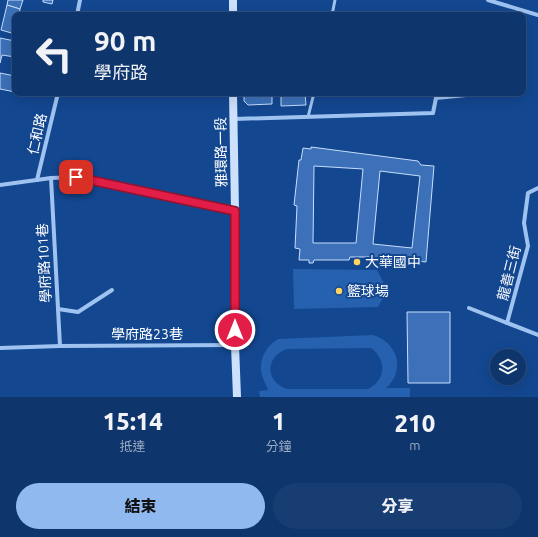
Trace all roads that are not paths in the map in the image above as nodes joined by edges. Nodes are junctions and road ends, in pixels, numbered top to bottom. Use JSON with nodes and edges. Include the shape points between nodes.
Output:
{"nodes":[{"id":1,"x":80,"y":0,"type":"edge"},
{"id":2,"x":233,"y":0,"type":"edge"},
{"id":3,"x":335,"y":0,"type":"edge"},
{"id":4,"x":488,"y":0,"type":"edge"},
{"id":5,"x":78,"y":12,"type":"edge"},
{"id":6,"x":233,"y":12,"type":"edge"},
{"id":7,"x":333,"y":12,"type":"edge"},
{"id":8,"x":538,"y":15,"type":"edge"},
{"id":9,"x":57,"y":96,"type":"edge"},
{"id":10,"x":233,"y":96,"type":"edge"},
{"id":11,"x":313,"y":96,"type":"edge"},
{"id":12,"x":456,"y":96,"type":"edge"},
{"id":13,"x":308,"y":117,"type":"junction"},
{"id":14,"x":233,"y":119,"type":"junction"},
{"id":15,"x":50,"y":178,"type":"junction"},
{"id":16,"x":37,"y":180,"type":"junction"},
{"id":17,"x":0,"y":186,"type":"edge"},
{"id":18,"x":538,"y":188,"type":"edge"},
{"id":19,"x":235,"y":211,"type":"junction"},
{"id":20,"x":112,"y":290,"type":"dead end"},
{"id":21,"x":469,"y":308,"type":"dead end"},
{"id":22,"x":58,"y":309,"type":"junction"},
{"id":23,"x":507,"y":323,"type":"junction"},
{"id":24,"x":538,"y":335,"type":"edge"},
{"id":25,"x":235,"y":345,"type":"junction"},
{"id":26,"x":60,"y":346,"type":"junction"},
{"id":27,"x":0,"y":348,"type":"edge"},
{"id":28,"x":237,"y":397,"type":"edge"}],
"edges":[{"from":1,"to":5,"type":"street"},
{"from":2,"to":6,"type":"street"},
{"from":3,"to":7,"type":"lane"},
{"from":4,"to":8,"type":"street"},
{"from":9,"to":16,"type":"street","name":"仁和路"},
{"from":10,"to":14,"type":"street","name":"雅環路一段"},
{"from":11,"to":13,"type":"lane"},
{"from":12,"to":13,"type":"street","via":[[436,98],[433,113]]},
{"from":13,"to":14,"type":"street"},
{"from":14,"to":19,"type":"street","name":"雅環路一段"},
{"from":15,"to":16,"type":"street"},
{"from":15,"to":19,"type":"street","via":[[76,177]]},
{"from":15,"to":22,"type":"street","name":"學府路101巷"},
{"from":16,"to":17,"type":"street"},
{"from":18,"to":23,"type":"street","name":"龍善三街","via":[[528,193],[524,223],[528,246]]},
{"from":19,"to":25,"type":"street","name":"雅環路一段"},
{"from":20,"to":22,"type":"street","via":[[78,312]]},
{"from":21,"to":23,"type":"street"},
{"from":22,"to":26,"type":"street","name":"學府路101巷"},
{"from":23,"to":24,"type":"street"},
{"from":25,"to":26,"type":"street","name":"學府路23巷"},
{"from":25,"to":28,"type":"street","name":"雅環路一段"},
{"from":26,"to":27,"type":"street","name":"學府路23巷"}]}
